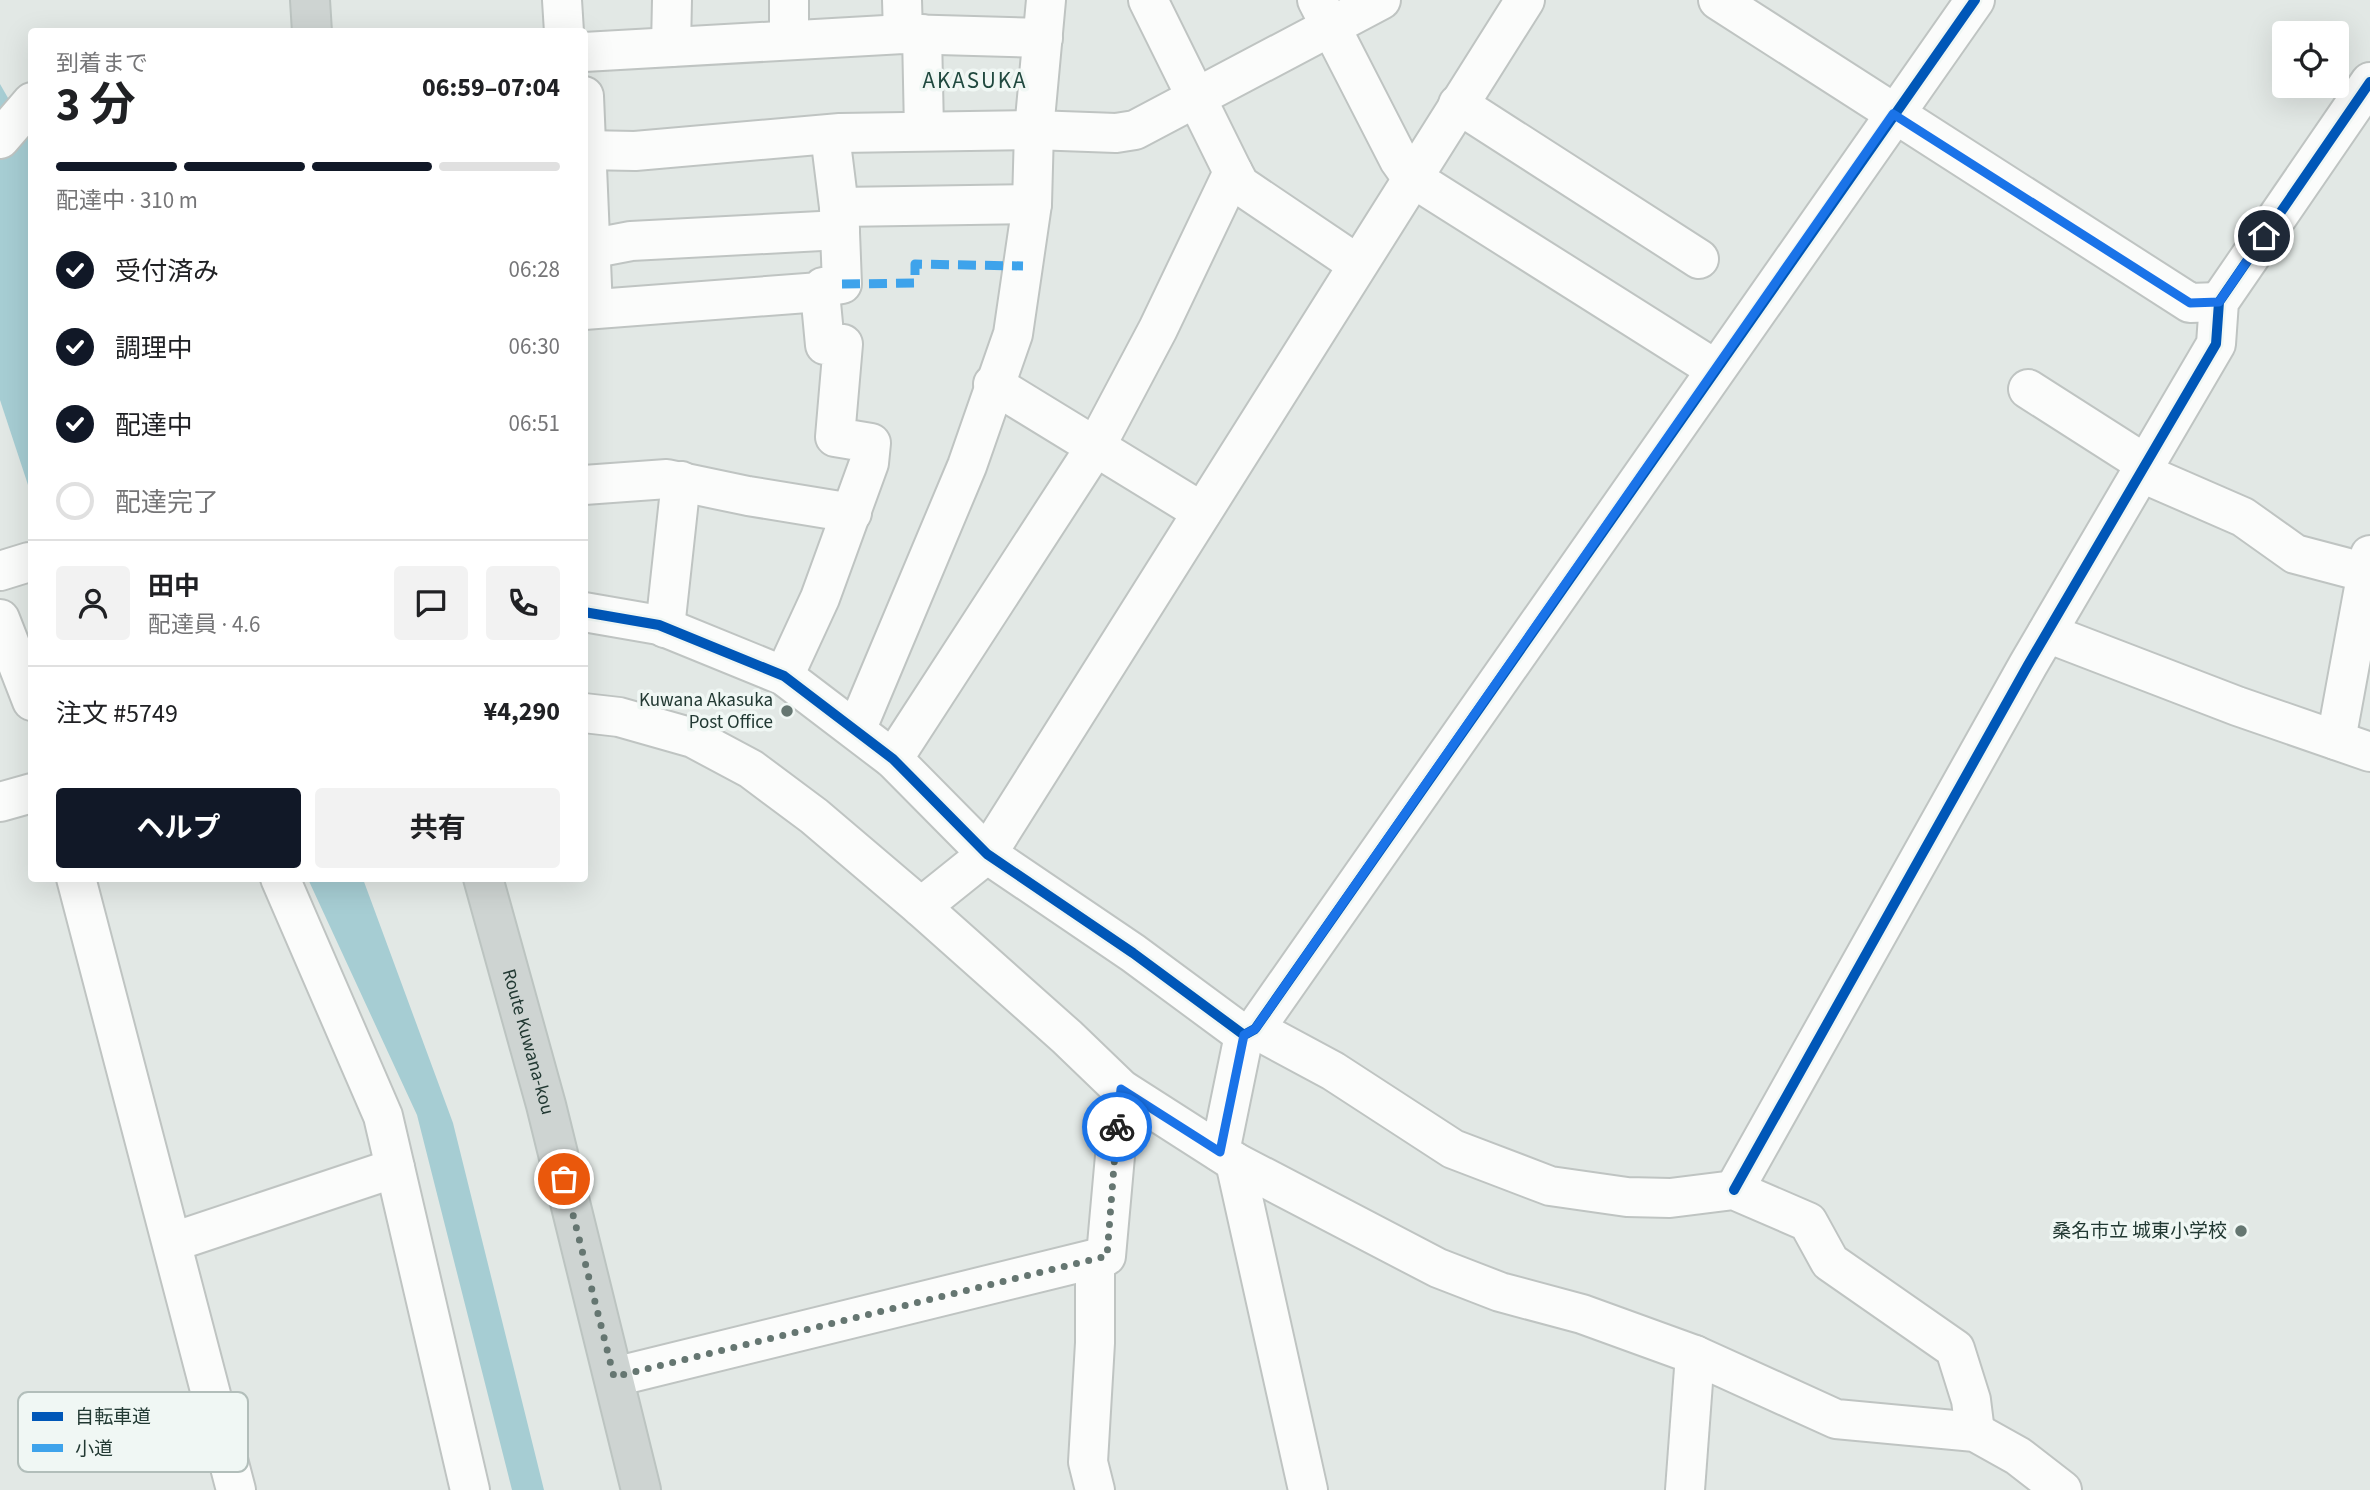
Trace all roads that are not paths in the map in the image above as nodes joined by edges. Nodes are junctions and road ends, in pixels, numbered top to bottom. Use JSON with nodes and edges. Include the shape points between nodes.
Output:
{"nodes":[{"id":1,"x":310,"y":0,"type":"edge"},
{"id":2,"x":562,"y":0,"type":"edge"},
{"id":3,"x":672,"y":0,"type":"edge"},
{"id":4,"x":789,"y":0,"type":"edge"},
{"id":5,"x":1046,"y":0,"type":"edge"},
{"id":6,"x":1147,"y":0,"type":"edge"},
{"id":7,"x":1381,"y":0,"type":"edge"},
{"id":8,"x":1525,"y":0,"type":"edge"},
{"id":9,"x":1718,"y":0,"type":"edge"},
{"id":10,"x":1975,"y":0,"type":"edge"},
{"id":11,"x":1324,"y":13,"type":"edge"},
{"id":12,"x":909,"y":23,"type":"edge"},
{"id":13,"x":312,"y":28,"type":"edge"},
{"id":14,"x":564,"y":28,"type":"edge"},
{"id":15,"x":1043,"y":38,"type":"junction"},
{"id":16,"x":789,"y":40,"type":"junction"},
{"id":17,"x":671,"y":47,"type":"junction"},
{"id":18,"x":588,"y":52,"type":"edge"},
{"id":19,"x":2370,"y":82,"type":"edge"},
{"id":20,"x":1195,"y":96,"type":"junction"},
{"id":21,"x":1458,"y":104,"type":"junction"},
{"id":22,"x":28,"y":107,"type":"edge"},
{"id":23,"x":1893,"y":114,"type":"junction"},
{"id":24,"x":924,"y":130,"type":"junction"},
{"id":25,"x":1034,"y":130,"type":"junction"},
{"id":26,"x":830,"y":135,"type":"junction"},
{"id":27,"x":0,"y":139,"type":"edge"},
{"id":28,"x":588,"y":150,"type":"edge"},
{"id":29,"x":1233,"y":172,"type":"junction"},
{"id":30,"x":1411,"y":177,"type":"junction"},
{"id":31,"x":1032,"y":204,"type":"junction"},
{"id":32,"x":840,"y":218,"type":"junction"},
{"id":33,"x":588,"y":250,"type":"edge"},
{"id":34,"x":1699,"y":259,"type":"dead end"},
{"id":35,"x":1357,"y":264,"type":"junction"},
{"id":36,"x":820,"y":292,"type":"junction"},
{"id":37,"x":2219,"y":302,"type":"junction"},
{"id":38,"x":589,"y":309,"type":"edge"},
{"id":39,"x":1714,"y":369,"type":"junction"},
{"id":40,"x":993,"y":384,"type":"junction"},
{"id":41,"x":2028,"y":388,"type":"dead end"},
{"id":42,"x":1096,"y":446,"type":"junction"},
{"id":43,"x":2145,"y":469,"type":"junction"},
{"id":44,"x":681,"y":481,"type":"junction"},
{"id":45,"x":588,"y":485,"type":"edge"},
{"id":46,"x":1202,"y":512,"type":"junction"},
{"id":47,"x":852,"y":513,"type":"junction"},
{"id":48,"x":2368,"y":564,"type":"edge"},
{"id":49,"x":588,"y":613,"type":"edge"},
{"id":50,"x":0,"y":619,"type":"edge"},
{"id":51,"x":665,"y":628,"type":"junction"},
{"id":52,"x":2047,"y":633,"type":"junction"},
{"id":53,"x":784,"y":676,"type":"junction"},
{"id":54,"x":28,"y":691,"type":"edge"},
{"id":55,"x":588,"y":713,"type":"edge"},
{"id":56,"x":856,"y":729,"type":"junction"},
{"id":57,"x":2353,"y":746,"type":"edge"},
{"id":58,"x":893,"y":759,"type":"junction"},
{"id":59,"x":28,"y":794,"type":"edge"},
{"id":60,"x":0,"y":802,"type":"edge"},
{"id":61,"x":987,"y":854,"type":"junction"},
{"id":62,"x":77,"y":882,"type":"edge"},
{"id":63,"x":282,"y":882,"type":"edge"},
{"id":64,"x":484,"y":882,"type":"edge"},
{"id":65,"x":922,"y":907,"type":"junction"},
{"id":66,"x":1249,"y":1032,"type":"junction"},
{"id":67,"x":1121,"y":1089,"type":"junction"},
{"id":68,"x":1227,"y":1157,"type":"junction"},
{"id":69,"x":395,"y":1168,"type":"junction"},
{"id":70,"x":1734,"y":1190,"type":"junction"},
{"id":71,"x":173,"y":1242,"type":"junction"},
{"id":72,"x":1095,"y":1259,"type":"junction"},
{"id":73,"x":1695,"y":1355,"type":"junction"},
{"id":74,"x":614,"y":1377,"type":"junction"},
{"id":75,"x":211,"y":1392,"type":"edge"},
{"id":76,"x":1975,"y":1432,"type":"junction"},
{"id":77,"x":231,"y":1472,"type":"edge"},
{"id":78,"x":236,"y":1490,"type":"edge"},
{"id":79,"x":470,"y":1490,"type":"edge"},
{"id":80,"x":641,"y":1490,"type":"edge"},
{"id":81,"x":1095,"y":1490,"type":"edge"},
{"id":82,"x":1308,"y":1490,"type":"edge"},
{"id":83,"x":1685,"y":1490,"type":"edge"},
{"id":84,"x":2062,"y":1490,"type":"edge"}],
"edges":[{"from":1,"to":13,"type":"main road"},
{"from":2,"to":14,"type":"street"},
{"from":3,"to":17,"type":"street"},
{"from":4,"to":16,"type":"street"},
{"from":5,"to":15,"type":"street"},
{"from":6,"to":20,"type":"street"},
{"from":7,"to":11,"type":"street"},
{"from":8,"to":21,"type":"street"},
{"from":9,"to":23,"type":"street"},
{"from":10,"to":23,"type":"street"},
{"from":11,"to":20,"type":"street"},
{"from":11,"to":30,"type":"street"},
{"from":12,"to":15,"type":"street"},
{"from":12,"to":16,"type":"street"},
{"from":12,"to":24,"type":"street"},
{"from":15,"to":25,"type":"street"},
{"from":16,"to":17,"type":"street"},
{"from":17,"to":18,"type":"street"},
{"from":19,"to":37,"type":"street"},
{"from":20,"to":25,"type":"street","via":[[1135,130]]},
{"from":20,"to":29,"type":"street"},
{"from":21,"to":30,"type":"street"},
{"from":21,"to":34,"type":"street"},
{"from":22,"to":27,"type":"street"},
{"from":23,"to":37,"type":"street","via":[[2190,303]]},
{"from":23,"to":39,"type":"street"},
{"from":24,"to":25,"type":"street"},
{"from":24,"to":26,"type":"street"},
{"from":25,"to":31,"type":"street"},
{"from":26,"to":28,"type":"street","via":[[635,151]]},
{"from":26,"to":32,"type":"street"},
{"from":29,"to":35,"type":"street","via":[[1240,185]]},
{"from":29,"to":42,"type":"street"},
{"from":30,"to":35,"type":"street"},
{"from":30,"to":39,"type":"street"},
{"from":31,"to":32,"type":"street"},
{"from":31,"to":40,"type":"street","via":[[1013,334]]},
{"from":32,"to":33,"type":"street","via":[[631,240]]},
{"from":32,"to":36,"type":"street","via":[[842,284],[823,287]]},
{"from":33,"to":38,"type":"street"},
{"from":35,"to":46,"type":"street"},
{"from":36,"to":38,"type":"street"},
{"from":36,"to":47,"type":"street","via":[[825,345],[843,344],[835,436],[871,443]]},
{"from":37,"to":43,"type":"street","via":[[2216,344]]},
{"from":39,"to":66,"type":"street"},
{"from":40,"to":42,"type":"street"},
{"from":40,"to":56,"type":"street","via":[[967,466]]},
{"from":41,"to":43,"type":"street"},
{"from":42,"to":46,"type":"street"},
{"from":42,"to":58,"type":"street"},
{"from":43,"to":48,"type":"street","via":[[2243,517],[2295,554]]},
{"from":43,"to":52,"type":"street"},
{"from":44,"to":45,"type":"street"},
{"from":44,"to":47,"type":"street"},
{"from":44,"to":51,"type":"street"},
{"from":46,"to":61,"type":"street"},
{"from":47,"to":53,"type":"street"},
{"from":48,"to":57,"type":"street"},
{"from":49,"to":51,"type":"street"},
{"from":50,"to":54,"type":"street"},
{"from":51,"to":53,"type":"street"},
{"from":52,"to":57,"type":"street"},
{"from":52,"to":70,"type":"street"},
{"from":53,"to":56,"type":"street"},
{"from":55,"to":65,"type":"street","via":[[620,717],[693,738],[751,769]]},
{"from":56,"to":58,"type":"street"},
{"from":58,"to":61,"type":"street"},
{"from":59,"to":60,"type":"street"},
{"from":61,"to":65,"type":"street"},
{"from":61,"to":66,"type":"street"},
{"from":62,"to":71,"type":"street"},
{"from":63,"to":69,"type":"street","via":[[383,1115]]},
{"from":64,"to":74,"type":"main road","name":"Route Kuwana-kou","via":[[546,1104]]},
{"from":65,"to":67,"type":"street"},
{"from":66,"to":68,"type":"street"},
{"from":66,"to":70,"type":"street","via":[[1333,1071],[1453,1149],[1550,1186],[1670,1198]]},
{"from":67,"to":68,"type":"street"},
{"from":67,"to":72,"type":"street","via":[[1107,1256]]},
{"from":68,"to":73,"type":"street","via":[[1438,1268]]},
{"from":68,"to":82,"type":"street"},
{"from":69,"to":71,"type":"street"},
{"from":69,"to":79,"type":"street"},
{"from":70,"to":76,"type":"street","via":[[1808,1223],[1830,1262],[1955,1349],[1971,1400]]},
{"from":71,"to":75,"type":"street"},
{"from":72,"to":74,"type":"street"},
{"from":72,"to":81,"type":"street","via":[[1088,1462]]},
{"from":73,"to":76,"type":"street","via":[[1836,1419]]},
{"from":73,"to":83,"type":"street"},
{"from":74,"to":80,"type":"main road","name":"Route Kuwana-kou"},
{"from":76,"to":84,"type":"street","via":[[2018,1456]]},
{"from":77,"to":78,"type":"street"}]}
